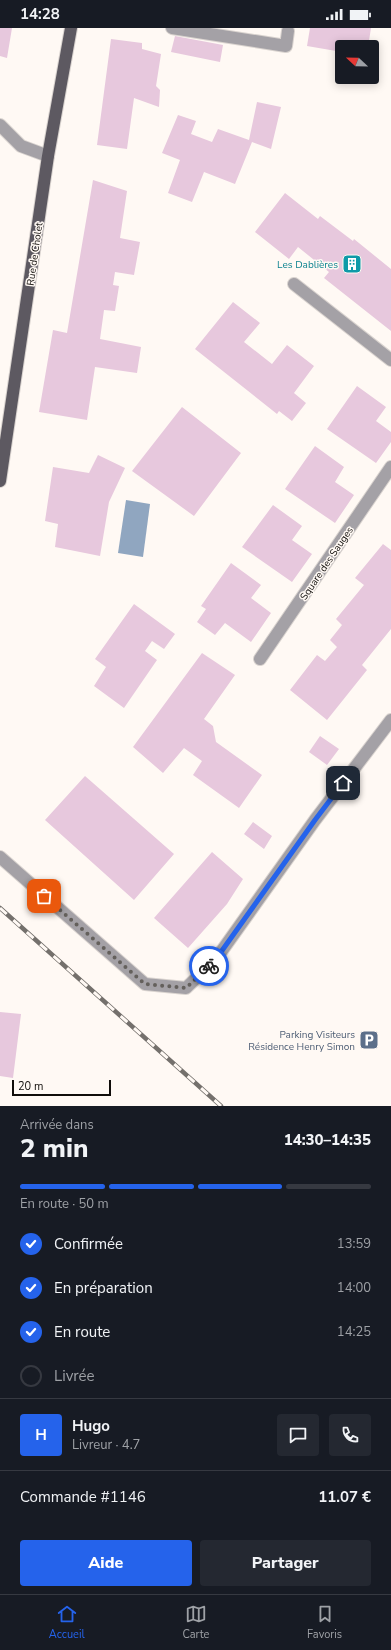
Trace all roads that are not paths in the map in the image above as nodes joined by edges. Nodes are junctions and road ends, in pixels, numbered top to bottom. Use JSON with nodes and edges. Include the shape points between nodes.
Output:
{"nodes":[{"id":1,"x":71,"y":28,"type":"edge"},
{"id":2,"x":172,"y":28,"type":"edge"},
{"id":3,"x":288,"y":31,"type":"dead end"},
{"id":4,"x":0,"y":125,"type":"edge"},
{"id":5,"x":48,"y":156,"type":"junction"},
{"id":6,"x":294,"y":284,"type":"dead end"},
{"id":7,"x":391,"y":360,"type":"edge"},
{"id":8,"x":391,"y":467,"type":"edge"},
{"id":9,"x":0,"y":481,"type":"edge"},
{"id":10,"x":260,"y":659,"type":"dead end"},
{"id":11,"x":391,"y":720,"type":"edge"},
{"id":12,"x":0,"y":857,"type":"edge"}],
"edges":[{"from":1,"to":5,"type":"main road","name":"Rue de Cholet"},
{"from":2,"to":3,"type":"street","via":[[286,46]]},
{"from":4,"to":5,"type":"street","via":[[21,146]]},
{"from":5,"to":9,"type":"main road","name":"Rue de Cholet"},
{"from":6,"to":7,"type":"street"},
{"from":8,"to":10,"type":"street","name":"Square des Sauges"},
{"from":11,"to":12,"type":"street","via":[[315,820],[216,959],[186,988],[145,984]]}]}
